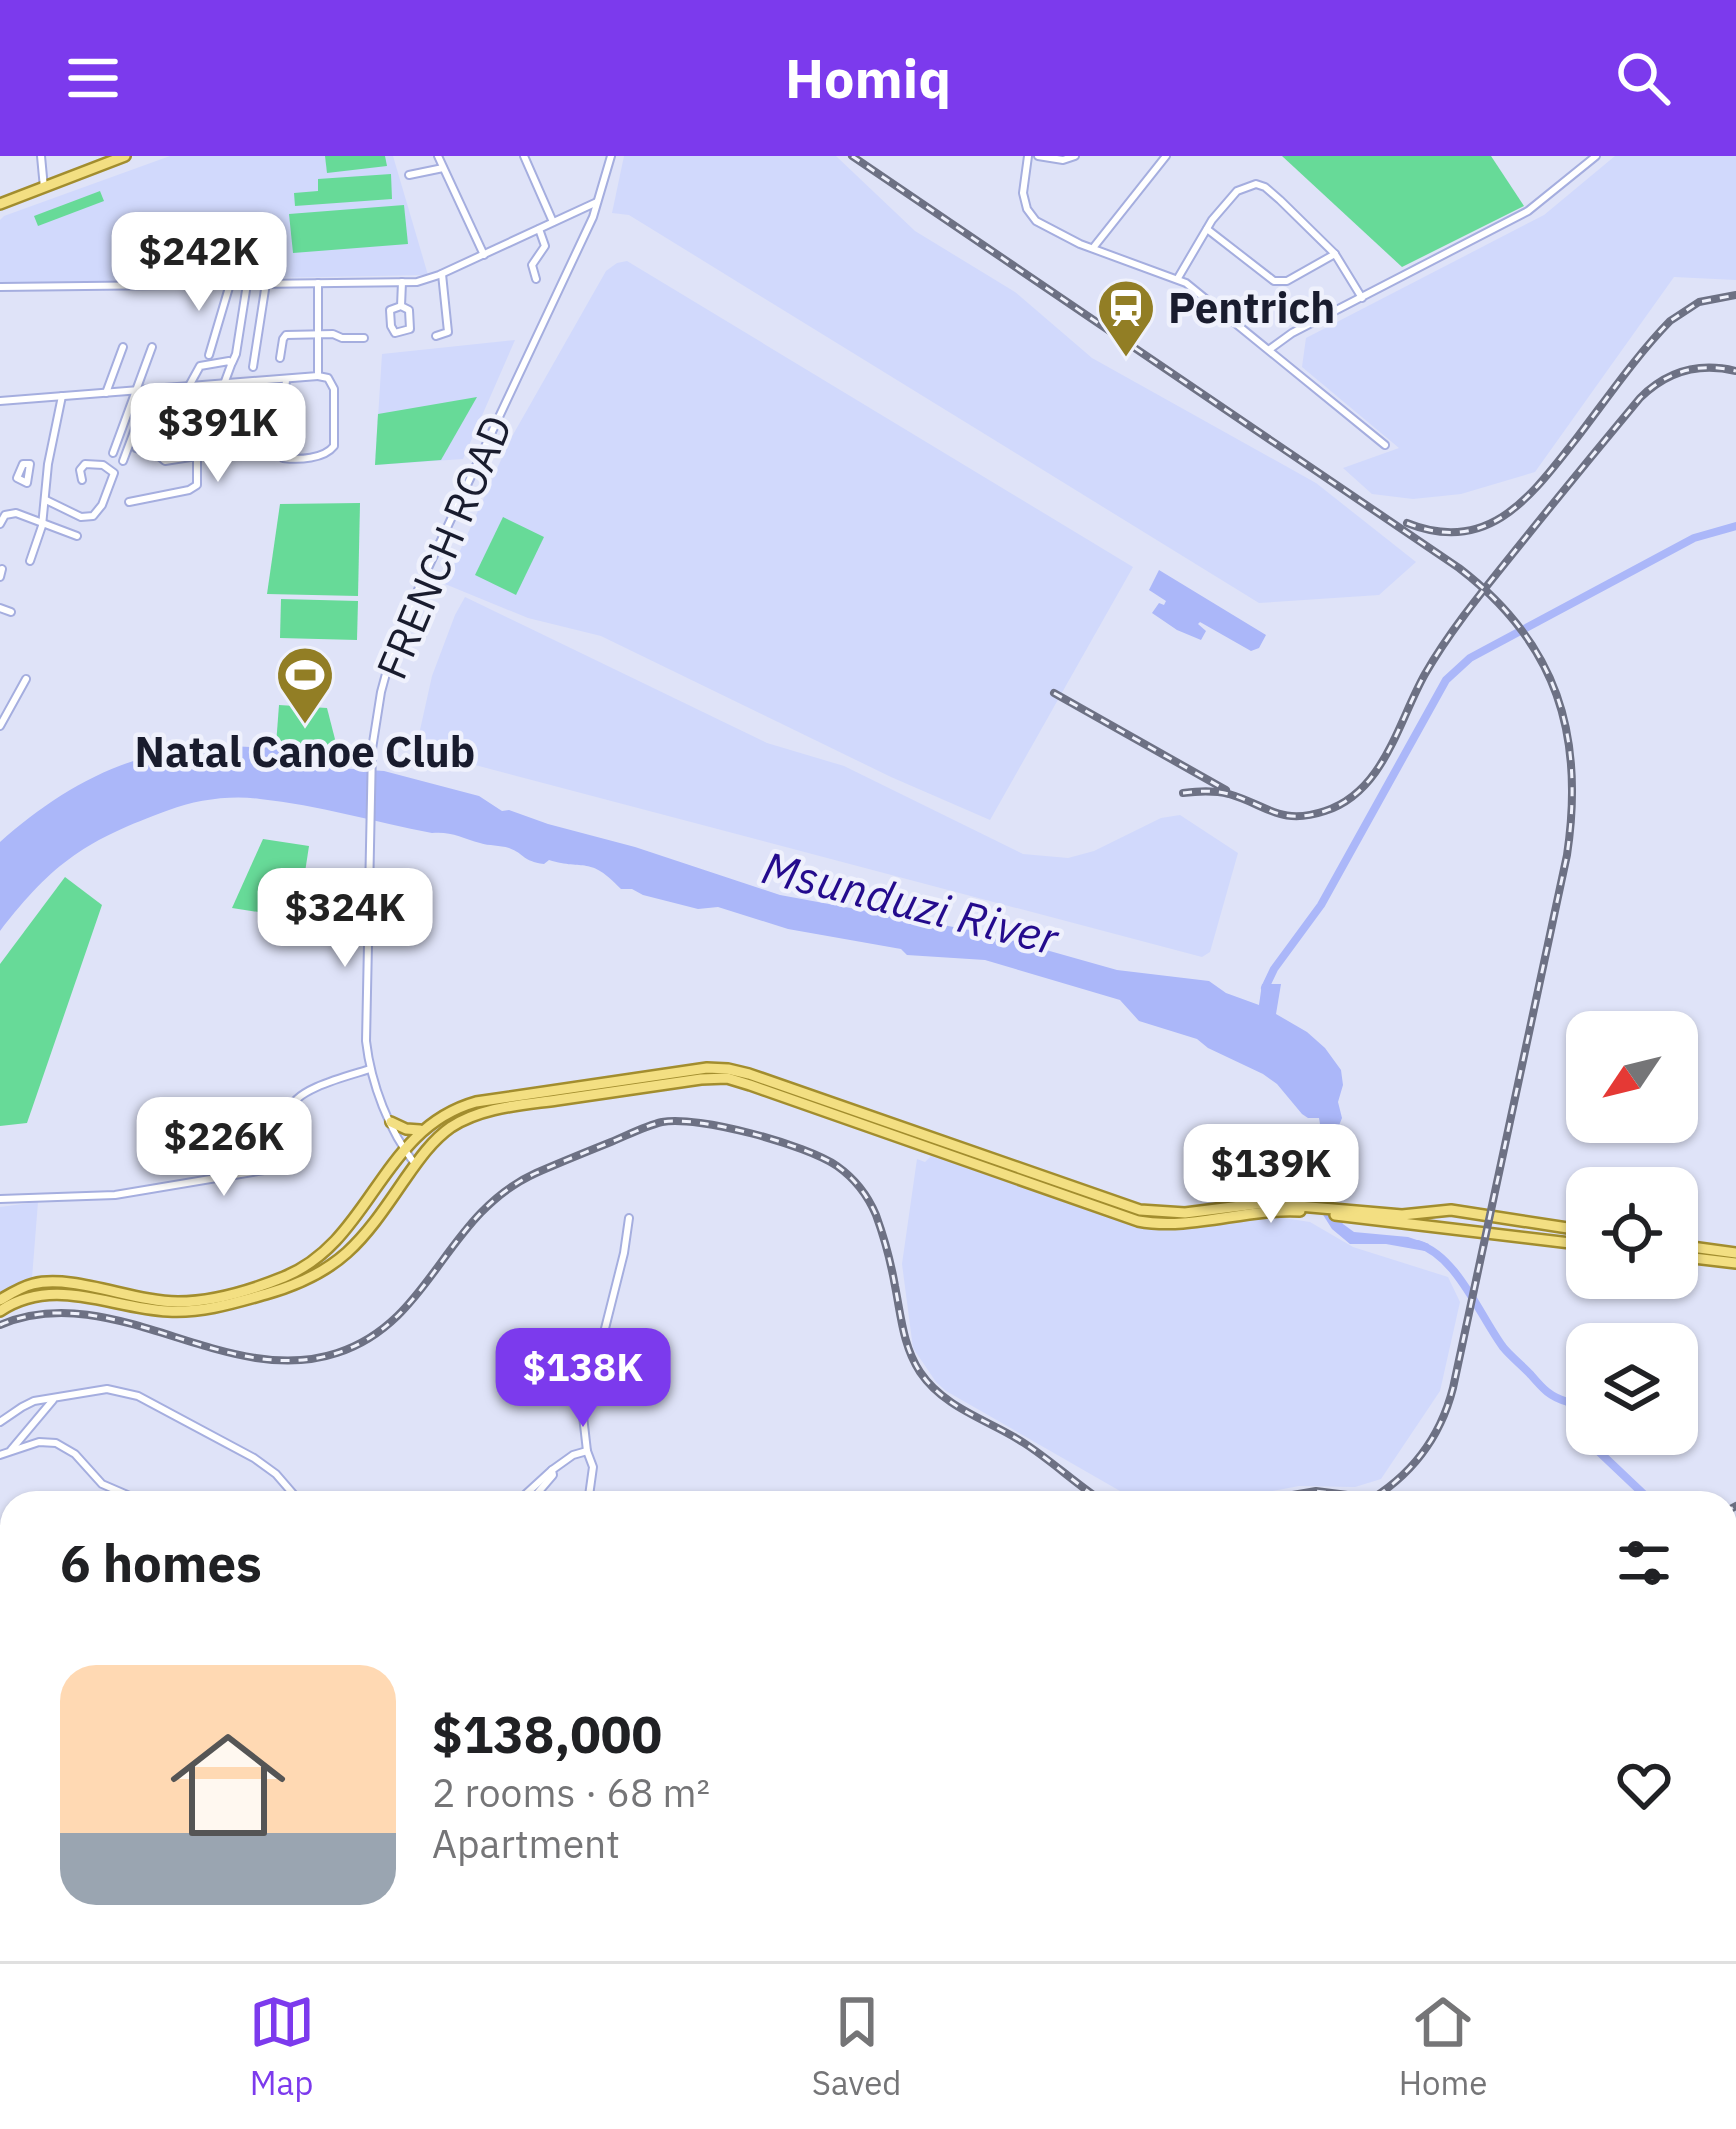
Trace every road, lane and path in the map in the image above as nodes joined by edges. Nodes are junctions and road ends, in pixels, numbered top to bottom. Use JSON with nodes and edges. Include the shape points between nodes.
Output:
{"nodes":[{"id":1,"x":41,"y":156,"type":"edge"},
{"id":2,"x":136,"y":156,"type":"edge"},
{"id":3,"x":438,"y":156,"type":"edge"},
{"id":4,"x":524,"y":156,"type":"edge"},
{"id":5,"x":611,"y":156,"type":"edge"},
{"id":6,"x":1028,"y":156,"type":"edge"},
{"id":7,"x":1038,"y":156,"type":"edge"},
{"id":8,"x":1075,"y":156,"type":"edge"},
{"id":9,"x":1166,"y":156,"type":"edge"},
{"id":10,"x":1597,"y":156,"type":"edge"},
{"id":11,"x":119,"y":158,"type":"edge"},
{"id":12,"x":443,"y":168,"type":"junction"},
{"id":13,"x":409,"y":175,"type":"dead end"},
{"id":14,"x":44,"y":188,"type":"junction"},
{"id":15,"x":8,"y":202,"type":"edge"},
{"id":16,"x":598,"y":202,"type":"junction"},
{"id":17,"x":572,"y":214,"type":"junction"},
{"id":18,"x":553,"y":222,"type":"junction"},
{"id":19,"x":588,"y":228,"type":"junction"},
{"id":20,"x":539,"y":229,"type":"junction"},
{"id":21,"x":1207,"y":230,"type":"junction"},
{"id":22,"x":1093,"y":248,"type":"junction"},
{"id":23,"x":1335,"y":254,"type":"junction"},
{"id":24,"x":484,"y":255,"type":"junction"},
{"id":25,"x":442,"y":274,"type":"junction"},
{"id":26,"x":536,"y":279,"type":"dead end"},
{"id":27,"x":1178,"y":279,"type":"junction"},
{"id":28,"x":402,"y":282,"type":"junction"},
{"id":29,"x":318,"y":283,"type":"junction"},
{"id":30,"x":230,"y":284,"type":"junction"},
{"id":31,"x":248,"y":284,"type":"junction"},
{"id":32,"x":266,"y":284,"type":"junction"},
{"id":33,"x":0,"y":287,"type":"edge"},
{"id":34,"x":1362,"y":298,"type":"junction"},
{"id":35,"x":401,"y":306,"type":"junction"},
{"id":36,"x":318,"y":335,"type":"junction"},
{"id":37,"x":436,"y":336,"type":"dead end"},
{"id":38,"x":364,"y":338,"type":"dead end"},
{"id":39,"x":123,"y":347,"type":"dead end"},
{"id":40,"x":152,"y":347,"type":"dead end"},
{"id":41,"x":1270,"y":349,"type":"junction"},
{"id":42,"x":209,"y":355,"type":"dead end"},
{"id":43,"x":280,"y":358,"type":"dead end"},
{"id":44,"x":232,"y":363,"type":"junction"},
{"id":45,"x":253,"y":367,"type":"dead end"},
{"id":46,"x":318,"y":376,"type":"junction"},
{"id":47,"x":286,"y":379,"type":"junction"},
{"id":48,"x":224,"y":384,"type":"junction"},
{"id":49,"x":193,"y":386,"type":"junction"},
{"id":50,"x":150,"y":389,"type":"junction"},
{"id":51,"x":135,"y":390,"type":"junction"},
{"id":52,"x":106,"y":393,"type":"junction"},
{"id":53,"x":62,"y":396,"type":"junction"},
{"id":54,"x":0,"y":400,"type":"edge"},
{"id":55,"x":142,"y":431,"type":"dead end"},
{"id":56,"x":197,"y":439,"type":"junction"},
{"id":57,"x":1385,"y":445,"type":"dead end"},
{"id":58,"x":136,"y":448,"type":"dead end"},
{"id":59,"x":113,"y":453,"type":"dead end"},
{"id":60,"x":197,"y":457,"type":"junction"},
{"id":61,"x":123,"y":461,"type":"dead end"},
{"id":62,"x":31,"y":464,"type":"dead end"},
{"id":63,"x":48,"y":468,"type":"junction"},
{"id":64,"x":82,"y":480,"type":"dead end"},
{"id":65,"x":46,"y":500,"type":"junction"},
{"id":66,"x":129,"y":502,"type":"dead end"},
{"id":67,"x":42,"y":523,"type":"junction"},
{"id":68,"x":0,"y":524,"type":"edge"},
{"id":69,"x":77,"y":536,"type":"dead end"},
{"id":70,"x":31,"y":561,"type":"dead end"},
{"id":71,"x":0,"y":608,"type":"edge"},
{"id":72,"x":11,"y":612,"type":"dead end"},
{"id":73,"x":26,"y":679,"type":"dead end"},
{"id":74,"x":0,"y":704,"type":"edge"},
{"id":75,"x":10,"y":709,"type":"junction"},
{"id":76,"x":0,"y":726,"type":"edge"},
{"id":77,"x":370,"y":1069,"type":"junction"},
{"id":78,"x":391,"y":1122,"type":"junction"},
{"id":79,"x":424,"y":1129,"type":"junction"},
{"id":80,"x":403,"y":1149,"type":"junction"},
{"id":81,"x":416,"y":1164,"type":"junction"},
{"id":82,"x":0,"y":1199,"type":"edge"},
{"id":83,"x":1229,"y":1206,"type":"junction"},
{"id":84,"x":1309,"y":1209,"type":"junction"},
{"id":85,"x":1255,"y":1213,"type":"junction"},
{"id":86,"x":1342,"y":1213,"type":"junction"},
{"id":87,"x":1219,"y":1217,"type":"junction"},
{"id":88,"x":628,"y":1218,"type":"dead end"},
{"id":89,"x":1232,"y":1228,"type":"dead end"},
{"id":90,"x":1566,"y":1228,"type":"edge"},
{"id":91,"x":1566,"y":1242,"type":"edge"},
{"id":92,"x":1698,"y":1248,"type":"edge"},
{"id":93,"x":1736,"y":1253,"type":"edge"},
{"id":94,"x":1698,"y":1259,"type":"edge"},
{"id":95,"x":1736,"y":1264,"type":"edge"},
{"id":96,"x":0,"y":1300,"type":"edge"},
{"id":97,"x":0,"y":1311,"type":"edge"},
{"id":98,"x":55,"y":1397,"type":"junction"},
{"id":99,"x":0,"y":1422,"type":"edge"},
{"id":100,"x":10,"y":1451,"type":"junction"},
{"id":101,"x":587,"y":1451,"type":"junction"},
{"id":102,"x":0,"y":1455,"type":"edge"},
{"id":103,"x":552,"y":1470,"type":"junction"},
{"id":104,"x":118,"y":1491,"type":"edge"},
{"id":105,"x":288,"y":1491,"type":"edge"},
{"id":106,"x":529,"y":1491,"type":"edge"},
{"id":107,"x":540,"y":1491,"type":"edge"},
{"id":108,"x":590,"y":1491,"type":"edge"}],
"edges":[{"from":1,"to":14,"type":"street"},
{"from":2,"to":14,"type":"main road"},
{"from":3,"to":12,"type":"street"},
{"from":4,"to":18,"type":"street"},
{"from":5,"to":16,"type":"street","name":"FRENCH ROAD"},
{"from":6,"to":22,"type":"street","via":[[1023,193],[1032,216]]},
{"from":7,"to":8,"type":"street"},
{"from":9,"to":22,"type":"street"},
{"from":10,"to":34,"type":"street","via":[[1528,211]]},
{"from":11,"to":14,"type":"main road"},
{"from":12,"to":13,"type":"street"},
{"from":12,"to":24,"type":"street"},
{"from":14,"to":15,"type":"main road"},
{"from":16,"to":17,"type":"street"},
{"from":16,"to":19,"type":"street","name":"FRENCH ROAD"},
{"from":17,"to":18,"type":"street"},
{"from":17,"to":19,"type":"street","via":[[584,216]]},
{"from":18,"to":20,"type":"street"},
{"from":19,"to":77,"type":"street","name":"FRENCH ROAD","via":[[412,602],[381,692],[369,836]]},
{"from":20,"to":24,"type":"street"},
{"from":20,"to":26,"type":"street","via":[[544,246],[532,265]]},
{"from":21,"to":23,"type":"street","via":[[1279,282]]},
{"from":21,"to":23,"type":"street","via":[[1237,190],[1256,184]]},
{"from":21,"to":27,"type":"street"},
{"from":22,"to":27,"type":"street"},
{"from":23,"to":34,"type":"street"},
{"from":24,"to":25,"type":"street"},
{"from":25,"to":28,"type":"street"},
{"from":25,"to":37,"type":"street","via":[[448,332]]},
{"from":27,"to":41,"type":"street"},
{"from":28,"to":29,"type":"street"},
{"from":28,"to":35,"type":"street"},
{"from":29,"to":32,"type":"street"},
{"from":29,"to":36,"type":"street"},
{"from":30,"to":31,"type":"street"},
{"from":30,"to":33,"type":"street"},
{"from":30,"to":42,"type":"street"},
{"from":31,"to":32,"type":"street"},
{"from":31,"to":44,"type":"street"},
{"from":32,"to":45,"type":"street"},
{"from":34,"to":41,"type":"street"},
{"from":35,"to":35,"type":"street","via":[[410,329],[395,333],[390,310]]},
{"from":36,"to":38,"type":"street"},
{"from":36,"to":43,"type":"street","via":[[286,335]]},
{"from":36,"to":46,"type":"street"},
{"from":39,"to":52,"type":"street"},
{"from":40,"to":51,"type":"street"},
{"from":41,"to":57,"type":"street"},
{"from":44,"to":48,"type":"street"},
{"from":44,"to":49,"type":"street","via":[[200,366]]},
{"from":46,"to":47,"type":"street"},
{"from":46,"to":47,"type":"street","via":[[334,389],[333,448],[290,459],[280,453]]},
{"from":47,"to":48,"type":"street"},
{"from":48,"to":49,"type":"street"},
{"from":49,"to":50,"type":"street"},
{"from":49,"to":56,"type":"street"},
{"from":50,"to":51,"type":"street"},
{"from":50,"to":61,"type":"street"},
{"from":51,"to":52,"type":"street"},
{"from":51,"to":59,"type":"street"},
{"from":52,"to":53,"type":"street"},
{"from":53,"to":54,"type":"street"},
{"from":53,"to":63,"type":"street"},
{"from":55,"to":56,"type":"street"},
{"from":56,"to":60,"type":"street"},
{"from":58,"to":60,"type":"street","via":[[163,460]]},
{"from":60,"to":66,"type":"street","via":[[194,489]]},
{"from":62,"to":63,"type":"street"},
{"from":63,"to":65,"type":"street"},
{"from":64,"to":65,"type":"street","via":[[86,464],[114,473],[93,516]]},
{"from":65,"to":67,"type":"street"},
{"from":67,"to":68,"type":"street","via":[[13,513]]},
{"from":67,"to":69,"type":"street"},
{"from":67,"to":70,"type":"street"},
{"from":71,"to":72,"type":"street"},
{"from":73,"to":75,"type":"street"},
{"from":74,"to":75,"type":"street"},
{"from":75,"to":76,"type":"street"},
{"from":77,"to":78,"type":"street","name":"FRENCH ROAD"},
{"from":77,"to":82,"type":"street","via":[[295,1099],[299,1150],[281,1167],[115,1195]]},
{"from":78,"to":79,"type":"main road"},
{"from":78,"to":80,"type":"street","name":"FRENCH ROAD"},
{"from":79,"to":80,"type":"main road"},
{"from":79,"to":83,"type":"main road","via":[[476,1102],[728,1069],[1140,1210]]},
{"from":80,"to":81,"type":"street","name":"FRENCH ROAD"},
{"from":80,"to":96,"type":"main road","via":[[339,1238],[278,1280],[206,1300],[154,1300],[52,1282]]},
{"from":81,"to":87,"type":"main road","via":[[448,1129],[482,1113],[727,1078],[1138,1221]]},
{"from":81,"to":97,"type":"main road","via":[[359,1243],[300,1283],[197,1310],[58,1293]]},
{"from":83,"to":84,"type":"main road"},
{"from":83,"to":85,"type":"main road"},
{"from":84,"to":85,"type":"main road"},
{"from":84,"to":86,"type":"main road"},
{"from":85,"to":87,"type":"main road"},
{"from":86,"to":90,"type":"main road","via":[[1451,1210]]},
{"from":86,"to":91,"type":"main road"},
{"from":87,"to":89,"type":"main road"},
{"from":88,"to":101,"type":"street","via":[[583,1416]]},
{"from":92,"to":93,"type":"main road"},
{"from":94,"to":95,"type":"main road"},
{"from":98,"to":99,"type":"street"},
{"from":98,"to":100,"type":"street"},
{"from":98,"to":105,"type":"street","via":[[107,1389],[139,1396],[254,1458]]},
{"from":100,"to":102,"type":"street"},
{"from":100,"to":104,"type":"street","via":[[56,1443]]},
{"from":101,"to":103,"type":"street"},
{"from":101,"to":108,"type":"street"},
{"from":103,"to":106,"type":"street"},
{"from":103,"to":107,"type":"street"}]}
